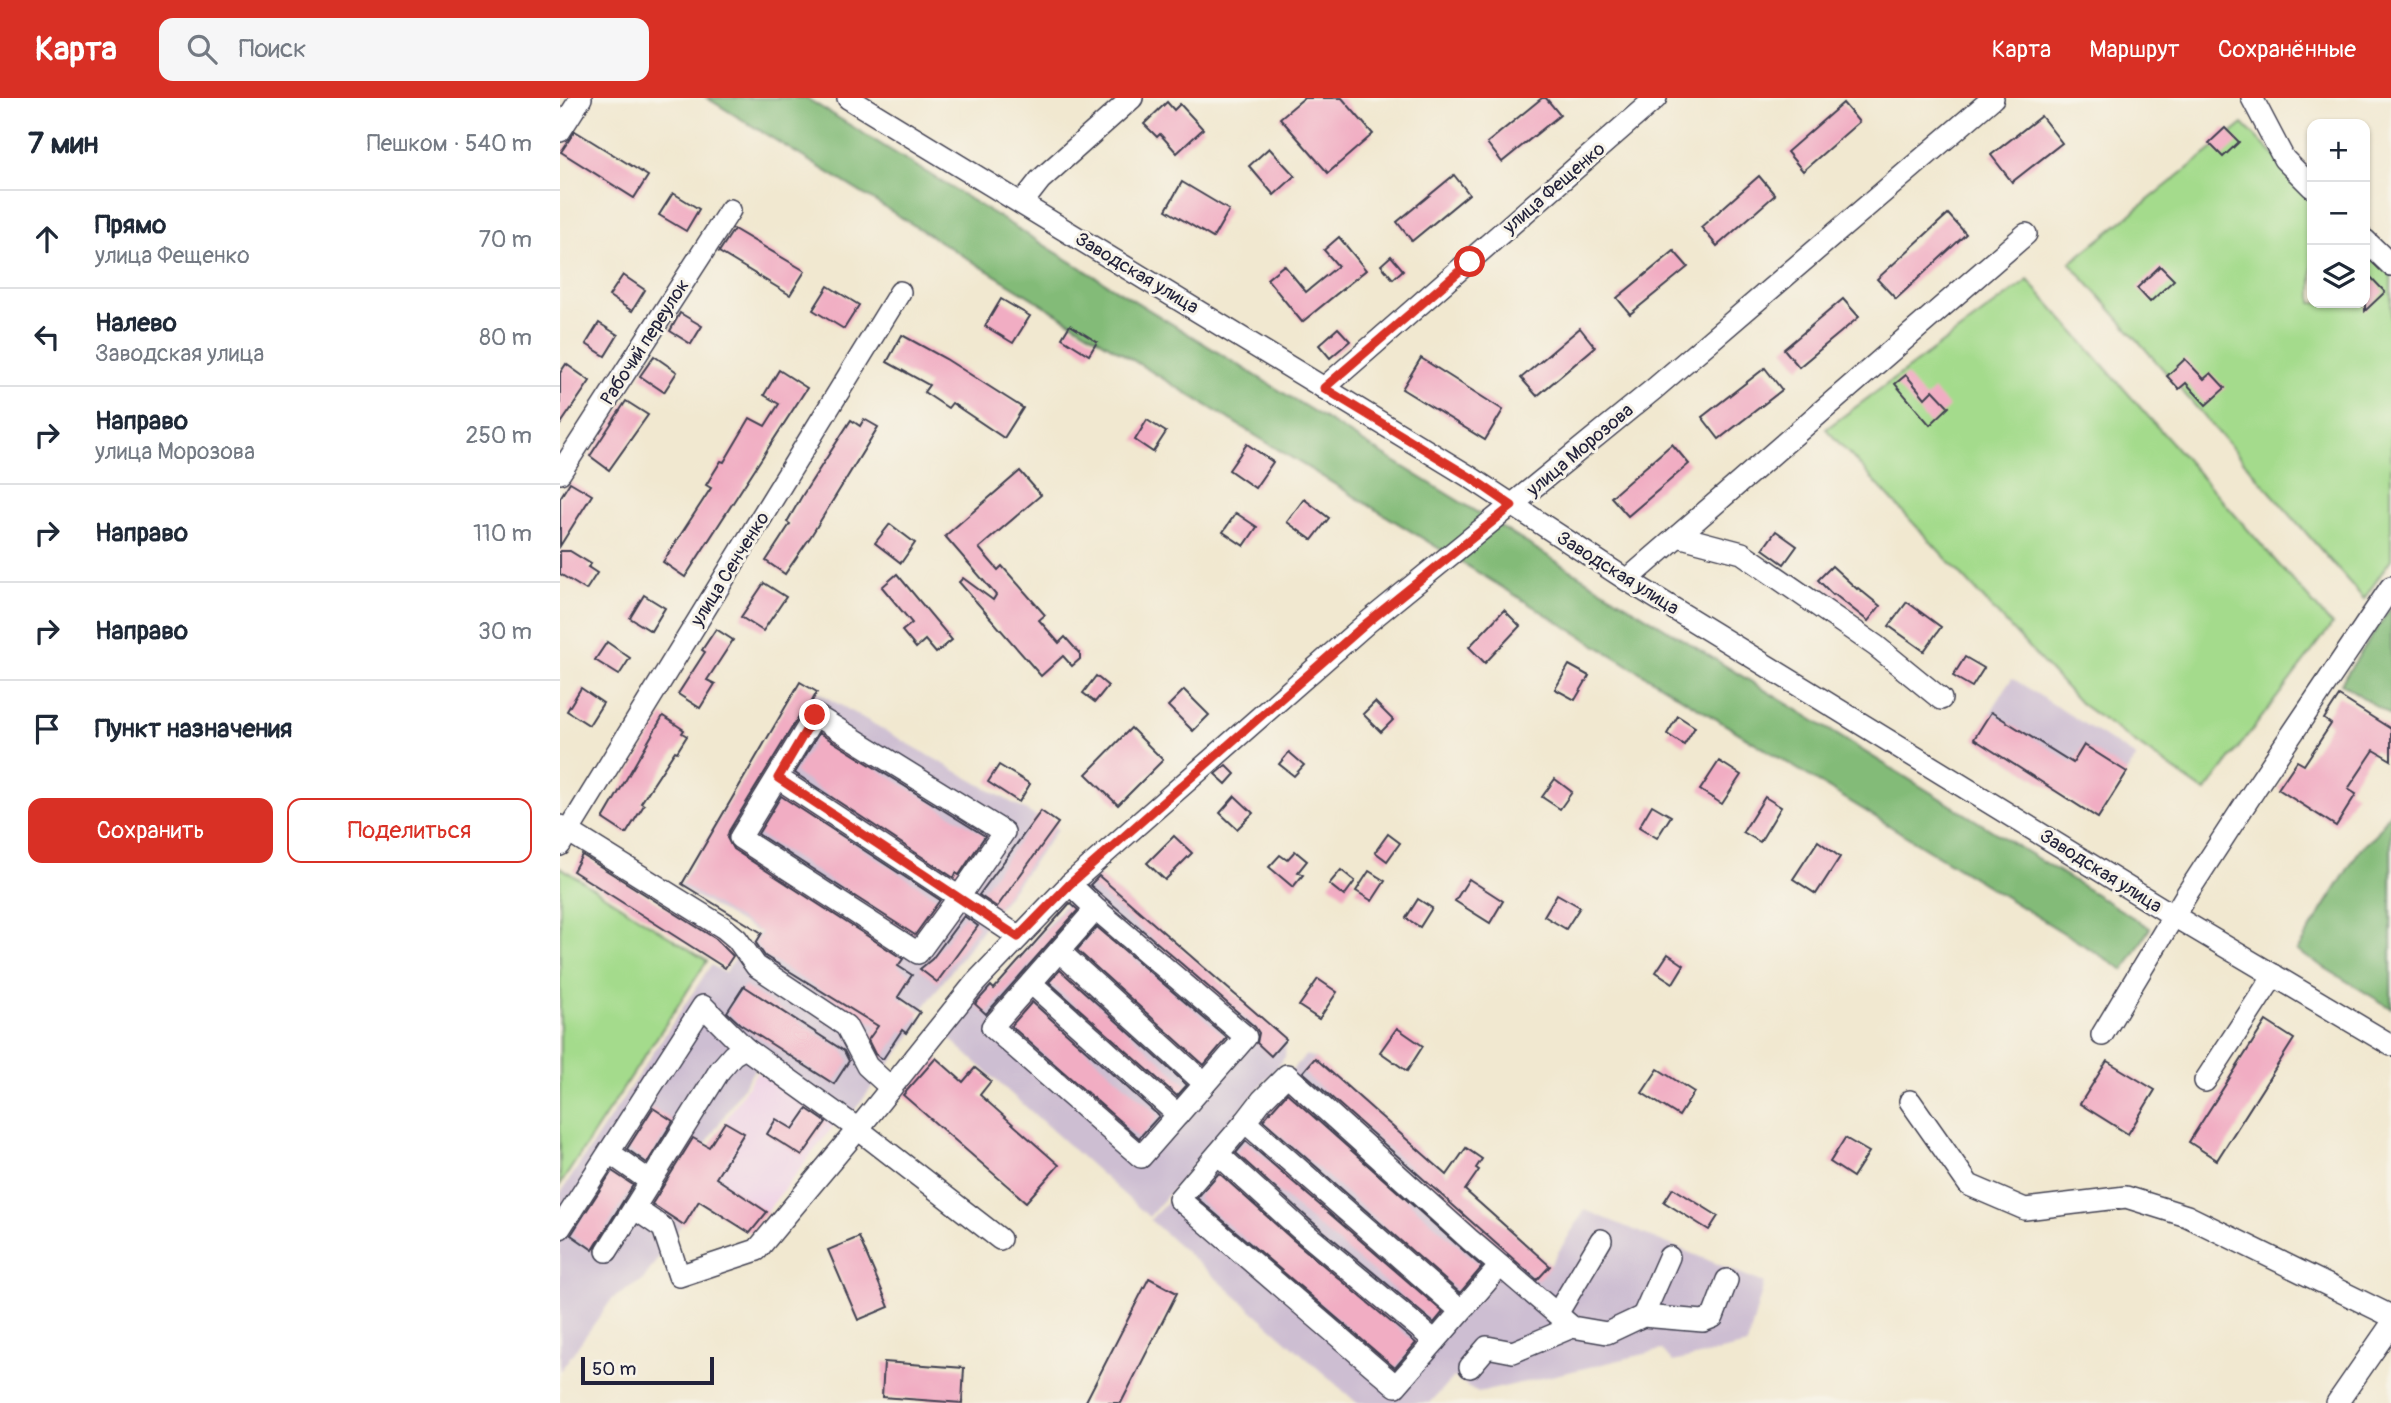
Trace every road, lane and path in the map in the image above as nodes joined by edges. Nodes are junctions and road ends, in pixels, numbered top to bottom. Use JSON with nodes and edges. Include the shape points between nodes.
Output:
{"nodes":[{"id":1,"x":582,"y":98,"type":"edge"},
{"id":2,"x":848,"y":98,"type":"edge"},
{"id":3,"x":1132,"y":98,"type":"edge"},
{"id":4,"x":1656,"y":98,"type":"edge"},
{"id":5,"x":1993,"y":98,"type":"edge"},
{"id":6,"x":2252,"y":98,"type":"edge"},
{"id":7,"x":560,"y":131,"type":"edge"},
{"id":8,"x":2307,"y":182,"type":"edge"},
{"id":9,"x":1022,"y":203,"type":"junction"},
{"id":10,"x":730,"y":210,"type":"dead end"},
{"id":11,"x":2026,"y":234,"type":"dead end"},
{"id":12,"x":2370,"y":245,"type":"edge"},
{"id":13,"x":2391,"y":265,"type":"edge"},
{"id":14,"x":900,"y":292,"type":"dead end"},
{"id":15,"x":1324,"y":388,"type":"junction"},
{"id":16,"x":560,"y":473,"type":"edge"},
{"id":17,"x":1512,"y":506,"type":"junction"},
{"id":18,"x":1678,"y":536,"type":"junction"},
{"id":19,"x":1627,"y":580,"type":"junction"},
{"id":20,"x":2391,"y":587,"type":"edge"},
{"id":21,"x":1941,"y":699,"type":"dead end"},
{"id":22,"x":778,"y":778,"type":"junction"},
{"id":23,"x":563,"y":834,"type":"edge"},
{"id":24,"x":1070,"y":884,"type":"junction"},
{"id":25,"x":959,"y":897,"type":"junction"},
{"id":26,"x":1096,"y":909,"type":"junction"},
{"id":27,"x":2174,"y":916,"type":"junction"},
{"id":28,"x":1018,"y":937,"type":"junction"},
{"id":29,"x":1059,"y":951,"type":"junction"},
{"id":30,"x":2274,"y":975,"type":"junction"},
{"id":31,"x":1031,"y":983,"type":"junction"},
{"id":32,"x":2102,"y":1035,"type":"dead end"},
{"id":33,"x":2391,"y":1045,"type":"edge"},
{"id":34,"x":746,"y":1048,"type":"junction"},
{"id":35,"x":2205,"y":1081,"type":"dead end"},
{"id":36,"x":1205,"y":1084,"type":"junction"},
{"id":37,"x":891,"y":1088,"type":"junction"},
{"id":38,"x":1910,"y":1101,"type":"dead end"},
{"id":39,"x":1178,"y":1115,"type":"junction"},
{"id":40,"x":1245,"y":1122,"type":"junction"},
{"id":41,"x":859,"y":1129,"type":"junction"},
{"id":42,"x":610,"y":1153,"type":"junction"},
{"id":43,"x":1219,"y":1154,"type":"junction"},
{"id":44,"x":651,"y":1182,"type":"junction"},
{"id":45,"x":634,"y":1208,"type":"junction"},
{"id":46,"x":560,"y":1228,"type":"edge"},
{"id":47,"x":999,"y":1239,"type":"dead end"},
{"id":48,"x":1601,"y":1240,"type":"dead end"},
{"id":49,"x":607,"y":1251,"type":"dead end"},
{"id":50,"x":1669,"y":1257,"type":"dead end"},
{"id":51,"x":1500,"y":1266,"type":"junction"},
{"id":52,"x":1727,"y":1280,"type":"dead end"},
{"id":53,"x":1461,"y":1311,"type":"junction"},
{"id":54,"x":1643,"y":1316,"type":"junction"},
{"id":55,"x":2391,"y":1316,"type":"edge"},
{"id":56,"x":1564,"y":1320,"type":"junction"},
{"id":57,"x":2391,"y":1325,"type":"edge"},
{"id":58,"x":1435,"y":1341,"type":"junction"},
{"id":59,"x":1470,"y":1367,"type":"dead end"},
{"id":60,"x":2337,"y":1403,"type":"edge"}],
"edges":[{"from":1,"to":7,"type":"street"},
{"from":2,"to":9,"type":"street","name":"Заводская улица"},
{"from":3,"to":9,"type":"street","via":[[1040,180]]},
{"from":4,"to":15,"type":"street","name":"улица Фещенко"},
{"from":5,"to":17,"type":"street","name":"улица Морозова"},
{"from":6,"to":8,"type":"street","via":[[2284,159]]},
{"from":9,"to":15,"type":"street","name":"Заводская улица"},
{"from":10,"to":16,"type":"street","name":"Рабочий переулок"},
{"from":11,"to":18,"type":"street"},
{"from":12,"to":13,"type":"street"},
{"from":14,"to":23,"type":"street","name":"улица Сенченко"},
{"from":15,"to":17,"type":"street","name":"Заводская улица"},
{"from":17,"to":19,"type":"street","name":"Заводская улица"},
{"from":17,"to":24,"type":"street","name":"улица Морозова","via":[[1368,622]]},
{"from":18,"to":19,"type":"street"},
{"from":18,"to":21,"type":"street","via":[[1742,553],[1876,646]]},
{"from":19,"to":27,"type":"street","name":"Заводская улица"},
{"from":20,"to":27,"type":"street"},
{"from":22,"to":25,"type":"street"},
{"from":22,"to":25,"type":"street","via":[[740,838],[918,953]]},
{"from":22,"to":25,"type":"street","via":[[815,715],[1004,832]]},
{"from":23,"to":37,"type":"street","via":[[724,928],[756,966],[846,1026],[867,1066]]},
{"from":24,"to":26,"type":"street"},
{"from":24,"to":28,"type":"street","name":"улица Морозова"},
{"from":25,"to":28,"type":"street"},
{"from":26,"to":29,"type":"street"},
{"from":26,"to":36,"type":"street","via":[[1246,1038]]},
{"from":27,"to":30,"type":"street","name":"Заводская улица"},
{"from":27,"to":32,"type":"street"},
{"from":28,"to":37,"type":"street","name":"улица Морозова"},
{"from":29,"to":31,"type":"street"},
{"from":29,"to":36,"type":"street"},
{"from":30,"to":33,"type":"street","name":"Заводская улица"},
{"from":30,"to":35,"type":"street"},
{"from":31,"to":39,"type":"street"},
{"from":31,"to":39,"type":"street","via":[[992,1027],[1141,1157]]},
{"from":34,"to":41,"type":"street"},
{"from":34,"to":42,"type":"street","via":[[703,1006]]},
{"from":34,"to":44,"type":"street","via":[[720,1070]]},
{"from":36,"to":39,"type":"street"},
{"from":37,"to":41,"type":"street","name":"улица Морозова"},
{"from":38,"to":55,"type":"street","via":[[1969,1185],[2025,1209],[2126,1197],[2187,1216]]},
{"from":40,"to":43,"type":"street"},
{"from":40,"to":51,"type":"street","via":[[1287,1075]]},
{"from":40,"to":53,"type":"street"},
{"from":41,"to":45,"type":"street","name":"улица Морозова","via":[[757,1250],[679,1276],[663,1228]]},
{"from":41,"to":47,"type":"street"},
{"from":42,"to":44,"type":"street"},
{"from":42,"to":46,"type":"street"},
{"from":43,"to":58,"type":"street","via":[[1300,1229]]},
{"from":43,"to":58,"type":"street","via":[[1179,1199],[1396,1386]]},
{"from":44,"to":45,"type":"street"},
{"from":45,"to":49,"type":"street"},
{"from":48,"to":56,"type":"street"},
{"from":50,"to":54,"type":"street"},
{"from":51,"to":53,"type":"street"},
{"from":51,"to":56,"type":"street"},
{"from":52,"to":54,"type":"street","via":[[1713,1317],[1703,1321]]},
{"from":53,"to":58,"type":"street"},
{"from":54,"to":56,"type":"street","via":[[1607,1334]]},
{"from":56,"to":59,"type":"street","via":[[1513,1352],[1486,1347]]},
{"from":57,"to":60,"type":"street"}]}
